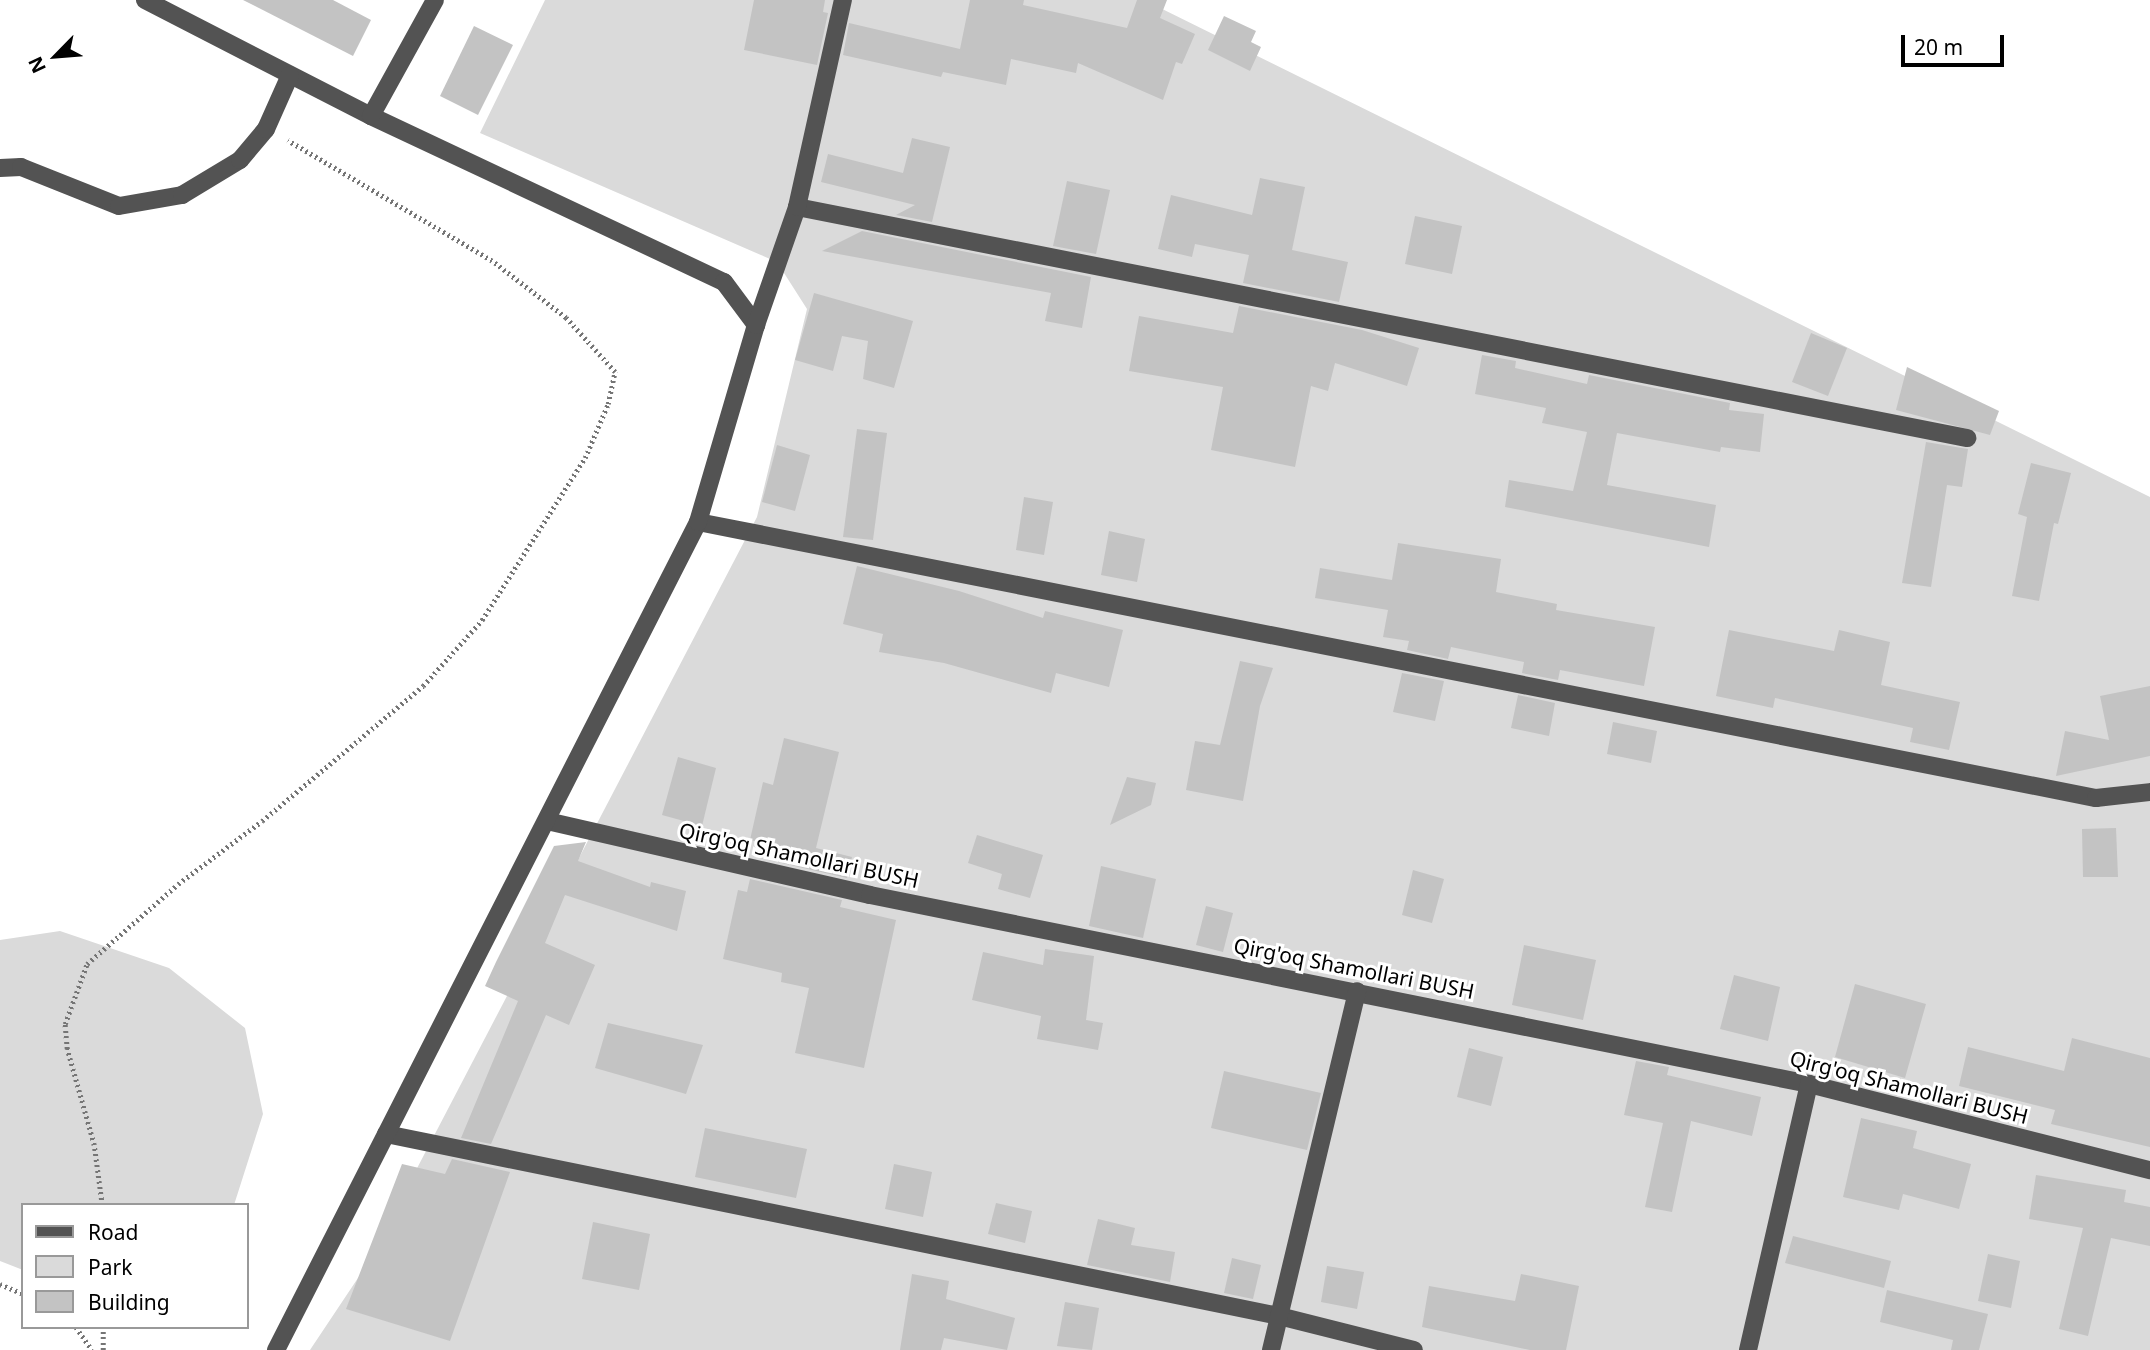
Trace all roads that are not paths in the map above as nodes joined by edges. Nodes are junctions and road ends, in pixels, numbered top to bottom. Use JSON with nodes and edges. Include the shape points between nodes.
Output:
{"nodes":[{"id":1,"x":145,"y":0,"type":"edge"},
{"id":2,"x":435,"y":0,"type":"edge"},
{"id":3,"x":843,"y":0,"type":"edge"},
{"id":4,"x":290,"y":75,"type":"junction"},
{"id":5,"x":371,"y":116,"type":"junction"},
{"id":6,"x":0,"y":168,"type":"edge"},
{"id":7,"x":797,"y":207,"type":"junction"},
{"id":8,"x":756,"y":325,"type":"junction"},
{"id":9,"x":1967,"y":438,"type":"dead end"},
{"id":10,"x":698,"y":522,"type":"junction"},
{"id":11,"x":2150,"y":792,"type":"edge"},
{"id":12,"x":547,"y":821,"type":"junction"},
{"id":13,"x":1357,"y":991,"type":"junction"},
{"id":14,"x":1809,"y":1084,"type":"junction"},
{"id":15,"x":386,"y":1133,"type":"junction"},
{"id":16,"x":2150,"y":1170,"type":"edge"},
{"id":17,"x":1279,"y":1316,"type":"junction"},
{"id":18,"x":276,"y":1350,"type":"edge"},
{"id":19,"x":1271,"y":1350,"type":"edge"},
{"id":20,"x":1414,"y":1350,"type":"edge"},
{"id":21,"x":1748,"y":1350,"type":"edge"}],
"edges":[{"from":1,"to":4,"type":"street"},
{"from":2,"to":5,"type":"street"},
{"from":3,"to":7,"type":"street"},
{"from":4,"to":5,"type":"street"},
{"from":4,"to":6,"type":"street","via":[[266,129],[240,160],[182,195],[119,206],[21,167]]},
{"from":5,"to":8,"type":"street","via":[[724,282]]},
{"from":7,"to":8,"type":"street"},
{"from":7,"to":9,"type":"street"},
{"from":8,"to":10,"type":"street"},
{"from":10,"to":11,"type":"street","via":[[2096,798]]},
{"from":10,"to":12,"type":"street"},
{"from":12,"to":13,"type":"street","name":"Qirg'oq Shamollari BUSH","via":[[870,895]]},
{"from":12,"to":15,"type":"street"},
{"from":13,"to":14,"type":"street","name":"Qirg'oq Shamollari BUSH"},
{"from":13,"to":17,"type":"street"},
{"from":14,"to":16,"type":"street","name":"Qirg'oq Shamollari BUSH"},
{"from":14,"to":21,"type":"street"},
{"from":15,"to":17,"type":"street"},
{"from":15,"to":18,"type":"street"},
{"from":17,"to":19,"type":"street"},
{"from":17,"to":20,"type":"street"}]}
